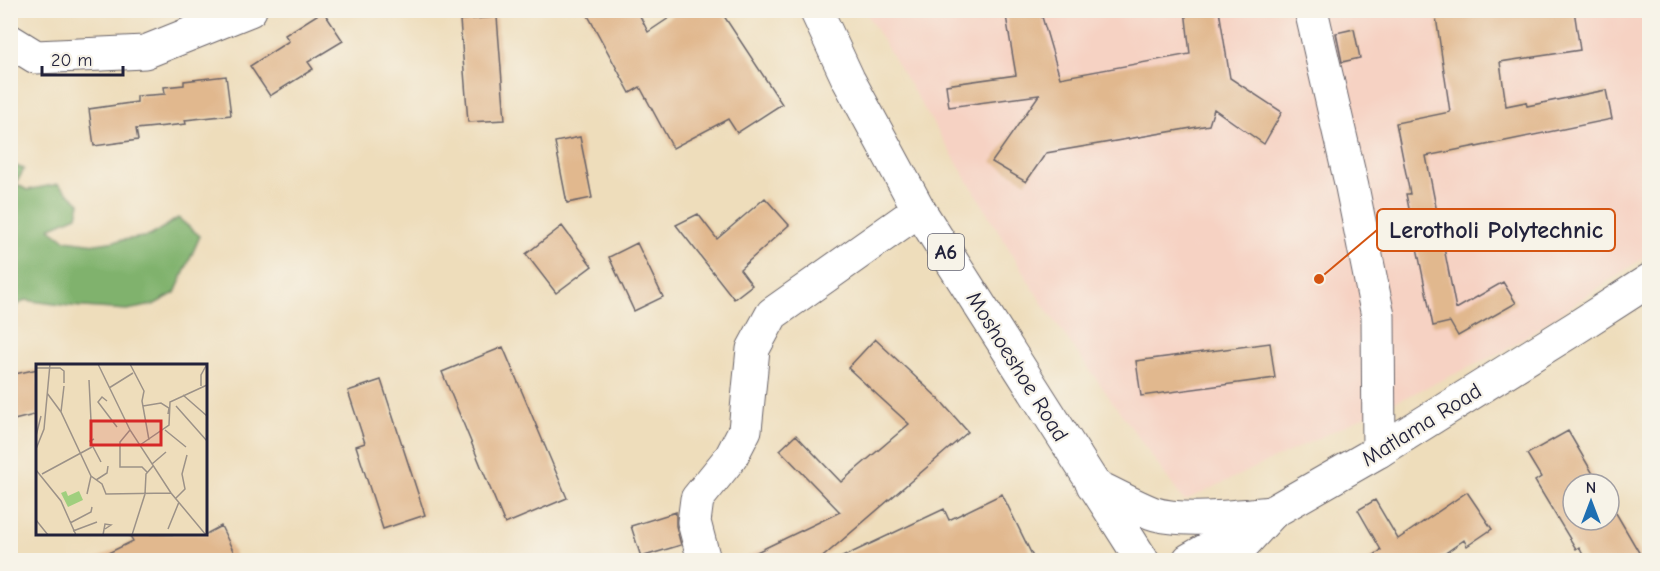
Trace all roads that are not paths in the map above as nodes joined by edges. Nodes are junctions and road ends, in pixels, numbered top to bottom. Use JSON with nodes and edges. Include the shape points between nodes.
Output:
{"nodes":[{"id":1,"x":250,"y":10,"type":"edge"},
{"id":2,"x":816,"y":10,"type":"edge"},
{"id":3,"x":1311,"y":10,"type":"edge"},
{"id":4,"x":10,"y":41,"type":"edge"},
{"id":5,"x":919,"y":210,"type":"junction"},
{"id":6,"x":1650,"y":280,"type":"edge"},
{"id":7,"x":1379,"y":451,"type":"junction"},
{"id":8,"x":1094,"y":485,"type":"junction"},
{"id":9,"x":1272,"y":513,"type":"junction"},
{"id":10,"x":704,"y":561,"type":"edge"},
{"id":11,"x":1142,"y":561,"type":"edge"},
{"id":12,"x":1189,"y":561,"type":"edge"},
{"id":13,"x":1231,"y":561,"type":"edge"}],
"edges":[{"from":1,"to":4,"type":"street","via":[[145,52],[36,57]]},
{"from":2,"to":5,"type":"street","name":"Moshoeshoe Road","number":"A6","via":[[848,79]]},
{"from":3,"to":7,"type":"street","via":[[1378,316]]},
{"from":5,"to":8,"type":"street","name":"Moshoeshoe Road","number":"A6"},
{"from":5,"to":10,"type":"street","via":[[772,314],[753,349],[745,430],[731,457],[697,499],[694,522]]},
{"from":6,"to":7,"type":"street","name":"Matlama Road"},
{"from":7,"to":9,"type":"street","name":"Matlama Road"},
{"from":8,"to":9,"type":"street","via":[[1153,513],[1194,517]]},
{"from":8,"to":11,"type":"street","name":"Moshoeshoe Road","number":"A6"},
{"from":9,"to":12,"type":"street","name":"Matlama Road"},
{"from":9,"to":13,"type":"street"}]}
